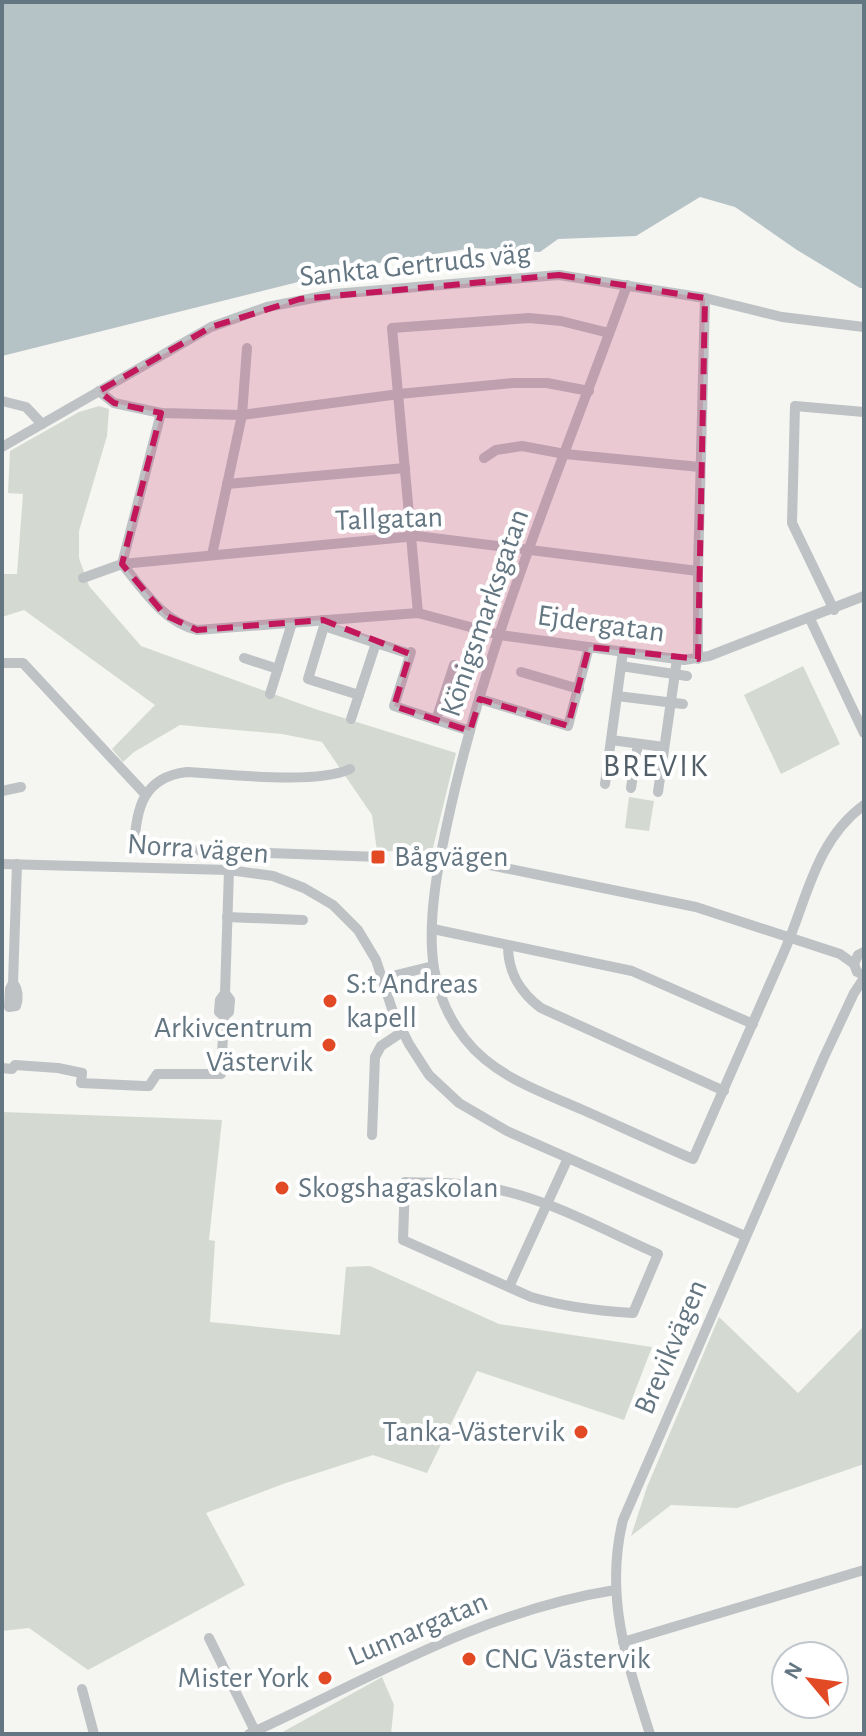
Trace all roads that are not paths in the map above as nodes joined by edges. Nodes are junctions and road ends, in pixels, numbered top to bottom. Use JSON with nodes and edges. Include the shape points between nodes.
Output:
{"nodes":[{"id":1,"x":627,"y":285,"type":"junction"},
{"id":2,"x":705,"y":298,"type":"junction"},
{"id":3,"x":864,"y":327,"type":"edge"},
{"id":4,"x":609,"y":333,"type":"junction"},
{"id":5,"x":247,"y":348,"type":"dead end"},
{"id":6,"x":99,"y":391,"type":"junction"},
{"id":7,"x":589,"y":391,"type":"junction"},
{"id":8,"x":399,"y":394,"type":"junction"},
{"id":9,"x":2,"y":401,"type":"edge"},
{"id":10,"x":864,"y":412,"type":"edge"},
{"id":11,"x":161,"y":413,"type":"junction"},
{"id":12,"x":242,"y":415,"type":"junction"},
{"id":13,"x":42,"y":424,"type":"junction"},
{"id":14,"x":2,"y":447,"type":"edge"},
{"id":15,"x":565,"y":454,"type":"junction"},
{"id":16,"x":484,"y":458,"type":"dead end"},
{"id":17,"x":700,"y":467,"type":"junction"},
{"id":18,"x":405,"y":468,"type":"junction"},
{"id":19,"x":227,"y":484,"type":"junction"},
{"id":20,"x":412,"y":537,"type":"junction"},
{"id":21,"x":530,"y":550,"type":"junction"},
{"id":22,"x":212,"y":555,"type":"junction"},
{"id":23,"x":122,"y":564,"type":"junction"},
{"id":24,"x":698,"y":571,"type":"junction"},
{"id":25,"x":83,"y":578,"type":"dead end"},
{"id":26,"x":864,"y":596,"type":"edge"},
{"id":27,"x":834,"y":610,"type":"junction"},
{"id":28,"x":418,"y":613,"type":"junction"},
{"id":29,"x":810,"y":619,"type":"junction"},
{"id":30,"x":292,"y":623,"type":"junction"},
{"id":31,"x":324,"y":623,"type":"junction"},
{"id":32,"x":500,"y":635,"type":"junction"},
{"id":33,"x":376,"y":643,"type":"junction"},
{"id":34,"x":589,"y":647,"type":"junction"},
{"id":35,"x":623,"y":651,"type":"junction"},
{"id":36,"x":244,"y":658,"type":"dead end"},
{"id":37,"x":677,"y":659,"type":"junction"},
{"id":38,"x":698,"y":659,"type":"junction"},
{"id":39,"x":2,"y":663,"type":"edge"},
{"id":40,"x":454,"y":665,"type":"dead end"},
{"id":41,"x":621,"y":666,"type":"junction"},
{"id":42,"x":278,"y":669,"type":"junction"},
{"id":43,"x":521,"y":672,"type":"dead end"},
{"id":44,"x":674,"y":674,"type":"junction"},
{"id":45,"x":687,"y":676,"type":"dead end"},
{"id":46,"x":579,"y":689,"type":"junction"},
{"id":47,"x":270,"y":694,"type":"dead end"},
{"id":48,"x":359,"y":695,"type":"junction"},
{"id":49,"x":617,"y":696,"type":"junction"},
{"id":50,"x":480,"y":699,"type":"junction"},
{"id":51,"x":670,"y":703,"type":"junction"},
{"id":52,"x":683,"y":704,"type":"dead end"},
{"id":53,"x":351,"y":719,"type":"dead end"},
{"id":54,"x":436,"y":720,"type":"junction"},
{"id":55,"x":470,"y":731,"type":"junction"},
{"id":56,"x":864,"y":733,"type":"edge"},
{"id":57,"x":611,"y":740,"type":"junction"},
{"id":58,"x":638,"y":744,"type":"junction"},
{"id":59,"x":664,"y":747,"type":"junction"},
{"id":60,"x":350,"y":769,"type":"dead end"},
{"id":61,"x":605,"y":784,"type":"dead end"},
{"id":62,"x":21,"y":787,"type":"dead end"},
{"id":63,"x":631,"y":788,"type":"dead end"},
{"id":64,"x":2,"y":791,"type":"edge"},
{"id":65,"x":658,"y":792,"type":"dead end"},
{"id":66,"x":145,"y":794,"type":"junction"},
{"id":67,"x":864,"y":805,"type":"edge"},
{"id":68,"x":134,"y":848,"type":"junction"},
{"id":69,"x":380,"y":857,"type":"dead end"},
{"id":70,"x":439,"y":860,"type":"junction"},
{"id":71,"x":2,"y":864,"type":"edge"},
{"id":72,"x":17,"y":864,"type":"junction"},
{"id":73,"x":133,"y":868,"type":"junction"},
{"id":74,"x":229,"y":870,"type":"junction"},
{"id":75,"x":227,"y":917,"type":"junction"},
{"id":76,"x":303,"y":920,"type":"dead end"},
{"id":77,"x":433,"y":929,"type":"junction"},
{"id":78,"x":791,"y":937,"type":"junction"},
{"id":79,"x":508,"y":946,"type":"junction"},
{"id":80,"x":861,"y":962,"type":"edge"},
{"id":81,"x":433,"y":966,"type":"junction"},
{"id":82,"x":384,"y":978,"type":"junction"},
{"id":83,"x":13,"y":983,"type":"dead end"},
{"id":84,"x":753,"y":1024,"type":"junction"},
{"id":85,"x":402,"y":1032,"type":"junction"},
{"id":86,"x":2,"y":1068,"type":"edge"},
{"id":87,"x":724,"y":1091,"type":"junction"},
{"id":88,"x":372,"y":1135,"type":"dead end"},
{"id":89,"x":568,"y":1158,"type":"junction"},
{"id":90,"x":547,"y":1205,"type":"junction"},
{"id":91,"x":745,"y":1236,"type":"junction"},
{"id":92,"x":509,"y":1287,"type":"junction"},
{"id":93,"x":864,"y":1570,"type":"edge"},
{"id":94,"x":615,"y":1590,"type":"junction"},
{"id":95,"x":209,"y":1638,"type":"dead end"},
{"id":96,"x":623,"y":1642,"type":"junction"},
{"id":97,"x":82,"y":1689,"type":"dead end"},
{"id":98,"x":252,"y":1732,"type":"edge"},
{"id":99,"x":94,"y":1734,"type":"edge"},
{"id":100,"x":650,"y":1734,"type":"edge"}],
"edges":[{"from":1,"to":2,"type":"street","name":"Sankta Gertruds väg"},
{"from":1,"to":4,"type":"street","name":"Königsmarksgatan"},
{"from":1,"to":6,"type":"street","name":"Sankta Gertruds väg","via":[[543,275],[300,299],[211,327]]},
{"from":2,"to":3,"type":"street","name":"Sankta Gertruds väg","via":[[782,317]]},
{"from":2,"to":17,"type":"street"},
{"from":4,"to":7,"type":"street","name":"Königsmarksgatan"},
{"from":4,"to":8,"type":"street","via":[[529,318],[392,328]]},
{"from":5,"to":12,"type":"street"},
{"from":6,"to":11,"type":"street","via":[[114,403]]},
{"from":6,"to":13,"type":"street","name":"Sankta Gertruds väg"},
{"from":7,"to":8,"type":"street","via":[[531,382]]},
{"from":7,"to":15,"type":"street","name":"Königsmarksgatan"},
{"from":8,"to":12,"type":"street"},
{"from":8,"to":18,"type":"street"},
{"from":9,"to":13,"type":"street","via":[[26,407]]},
{"from":10,"to":27,"type":"street","via":[[795,406],[792,523]]},
{"from":11,"to":12,"type":"street"},
{"from":11,"to":23,"type":"street"},
{"from":12,"to":19,"type":"street"},
{"from":13,"to":14,"type":"street","name":"Sankta Gertruds väg"},
{"from":15,"to":16,"type":"street","via":[[522,446],[496,450]]},
{"from":15,"to":17,"type":"street"},
{"from":15,"to":21,"type":"street","name":"Königsmarksgatan"},
{"from":17,"to":24,"type":"street"},
{"from":18,"to":19,"type":"street"},
{"from":18,"to":20,"type":"street"},
{"from":19,"to":22,"type":"street"},
{"from":20,"to":21,"type":"street","name":"Tallgatan"},
{"from":20,"to":22,"type":"street","name":"Tallgatan"},
{"from":20,"to":28,"type":"street"},
{"from":21,"to":24,"type":"street","name":"Tallgatan"},
{"from":21,"to":32,"type":"street","name":"Königsmarksgatan"},
{"from":22,"to":23,"type":"street","name":"Tallgatan"},
{"from":23,"to":25,"type":"street","name":"Tallgatan"},
{"from":23,"to":30,"type":"street","name":"Ejdergatan","via":[[165,615],[185,627]]},
{"from":24,"to":38,"type":"street"},
{"from":26,"to":27,"type":"street","name":"Ejdergatan"},
{"from":27,"to":29,"type":"street","name":"Ejdergatan"},
{"from":28,"to":31,"type":"street","name":"Ejdergatan"},
{"from":28,"to":32,"type":"street","name":"Ejdergatan"},
{"from":29,"to":38,"type":"street","name":"Ejdergatan"},
{"from":29,"to":56,"type":"street"},
{"from":30,"to":31,"type":"street","name":"Ejdergatan"},
{"from":30,"to":42,"type":"street"},
{"from":31,"to":33,"type":"street","name":"Ejdergatan"},
{"from":31,"to":48,"type":"street","via":[[308,679]]},
{"from":32,"to":34,"type":"street","name":"Ejdergatan"},
{"from":32,"to":50,"type":"street","name":"Königsmarksgatan"},
{"from":33,"to":48,"type":"street"},
{"from":33,"to":54,"type":"street","name":"Ejdergatan","via":[[411,653],[394,706]]},
{"from":34,"to":35,"type":"street","name":"Ejdergatan"},
{"from":34,"to":46,"type":"street"},
{"from":35,"to":37,"type":"street","name":"Ejdergatan"},
{"from":35,"to":41,"type":"street"},
{"from":36,"to":42,"type":"street"},
{"from":37,"to":38,"type":"street","name":"Ejdergatan"},
{"from":37,"to":44,"type":"street"},
{"from":39,"to":66,"type":"street","via":[[23,663]]},
{"from":40,"to":54,"type":"street"},
{"from":41,"to":44,"type":"street"},
{"from":41,"to":49,"type":"street"},
{"from":42,"to":47,"type":"street"},
{"from":43,"to":46,"type":"street"},
{"from":44,"to":45,"type":"street"},
{"from":44,"to":51,"type":"street"},
{"from":46,"to":50,"type":"street","via":[[568,726]]},
{"from":48,"to":53,"type":"street"},
{"from":49,"to":51,"type":"street"},
{"from":49,"to":57,"type":"street"},
{"from":50,"to":55,"type":"street","name":"Königsmarksgatan"},
{"from":51,"to":52,"type":"street"},
{"from":51,"to":59,"type":"street"},
{"from":54,"to":55,"type":"street","name":"Ejdergatan"},
{"from":55,"to":70,"type":"street","name":"Königsmarksgatan"},
{"from":57,"to":58,"type":"street"},
{"from":57,"to":61,"type":"street"},
{"from":58,"to":59,"type":"street"},
{"from":58,"to":63,"type":"street"},
{"from":59,"to":65,"type":"street"},
{"from":60,"to":66,"type":"street","via":[[313,777],[187,772],[169,776]]},
{"from":62,"to":64,"type":"street"},
{"from":66,"to":68,"type":"street","via":[[137,813]]},
{"from":67,"to":78,"type":"street","via":[[845,822],[816,864]]},
{"from":68,"to":69,"type":"street"},
{"from":68,"to":73,"type":"street"},
{"from":70,"to":77,"type":"street","name":"Königsmarksgatan"},
{"from":70,"to":78,"type":"street","via":[[475,862],[696,907]]},
{"from":71,"to":72,"type":"street","name":"Norra vägen"},
{"from":72,"to":73,"type":"street","name":"Norra vägen"},
{"from":72,"to":83,"type":"street"},
{"from":73,"to":74,"type":"street","name":"Norra vägen"},
{"from":74,"to":75,"type":"street"},
{"from":74,"to":82,"type":"street","name":"Norra vägen","via":[[290,881],[333,905],[358,930]]},
{"from":75,"to":76,"type":"street"},
{"from":75,"to":86,"type":"street","via":[[225,993],[219,1012],[224,1016],[221,1074],[157,1074],[144,1086],[81,1083],[82,1073],[58,1068]]},
{"from":77,"to":79,"type":"street"},
{"from":77,"to":81,"type":"street","name":"Königsmarksgatan"},
{"from":78,"to":80,"type":"street"},
{"from":78,"to":84,"type":"street"},
{"from":79,"to":84,"type":"street","via":[[632,971]]},
{"from":79,"to":87,"type":"street","via":[[515,980],[541,1008]]},
{"from":80,"to":91,"type":"street","name":"Brevikvägen","via":[[854,993]]},
{"from":81,"to":82,"type":"street"},
{"from":81,"to":87,"type":"street","name":"Königsmarksgatan","via":[[453,1023],[490,1065],[693,1159]]},
{"from":82,"to":85,"type":"street","name":"Norra vägen"},
{"from":84,"to":87,"type":"street"},
{"from":85,"to":88,"type":"street","via":[[375,1057]]},
{"from":85,"to":89,"type":"street","name":"Norra vägen","via":[[429,1075],[459,1103],[491,1124]]},
{"from":89,"to":90,"type":"street"},
{"from":89,"to":91,"type":"street","name":"Norra vägen"},
{"from":90,"to":92,"type":"street"},
{"from":90,"to":92,"type":"street","via":[[658,1254],[633,1313],[571,1308]]},
{"from":90,"to":92,"type":"street","via":[[485,1186],[405,1182],[403,1240]]},
{"from":91,"to":94,"type":"street","name":"Brevikvägen","via":[[628,1508],[615,1558]]},
{"from":93,"to":96,"type":"street"},
{"from":94,"to":96,"type":"street","name":"Brevikvägen"},
{"from":94,"to":98,"type":"street","name":"Lunnargatan","via":[[534,1608],[450,1638]]},
{"from":95,"to":98,"type":"street"},
{"from":96,"to":100,"type":"street","name":"Brevikvägen"},
{"from":97,"to":99,"type":"street"}]}
